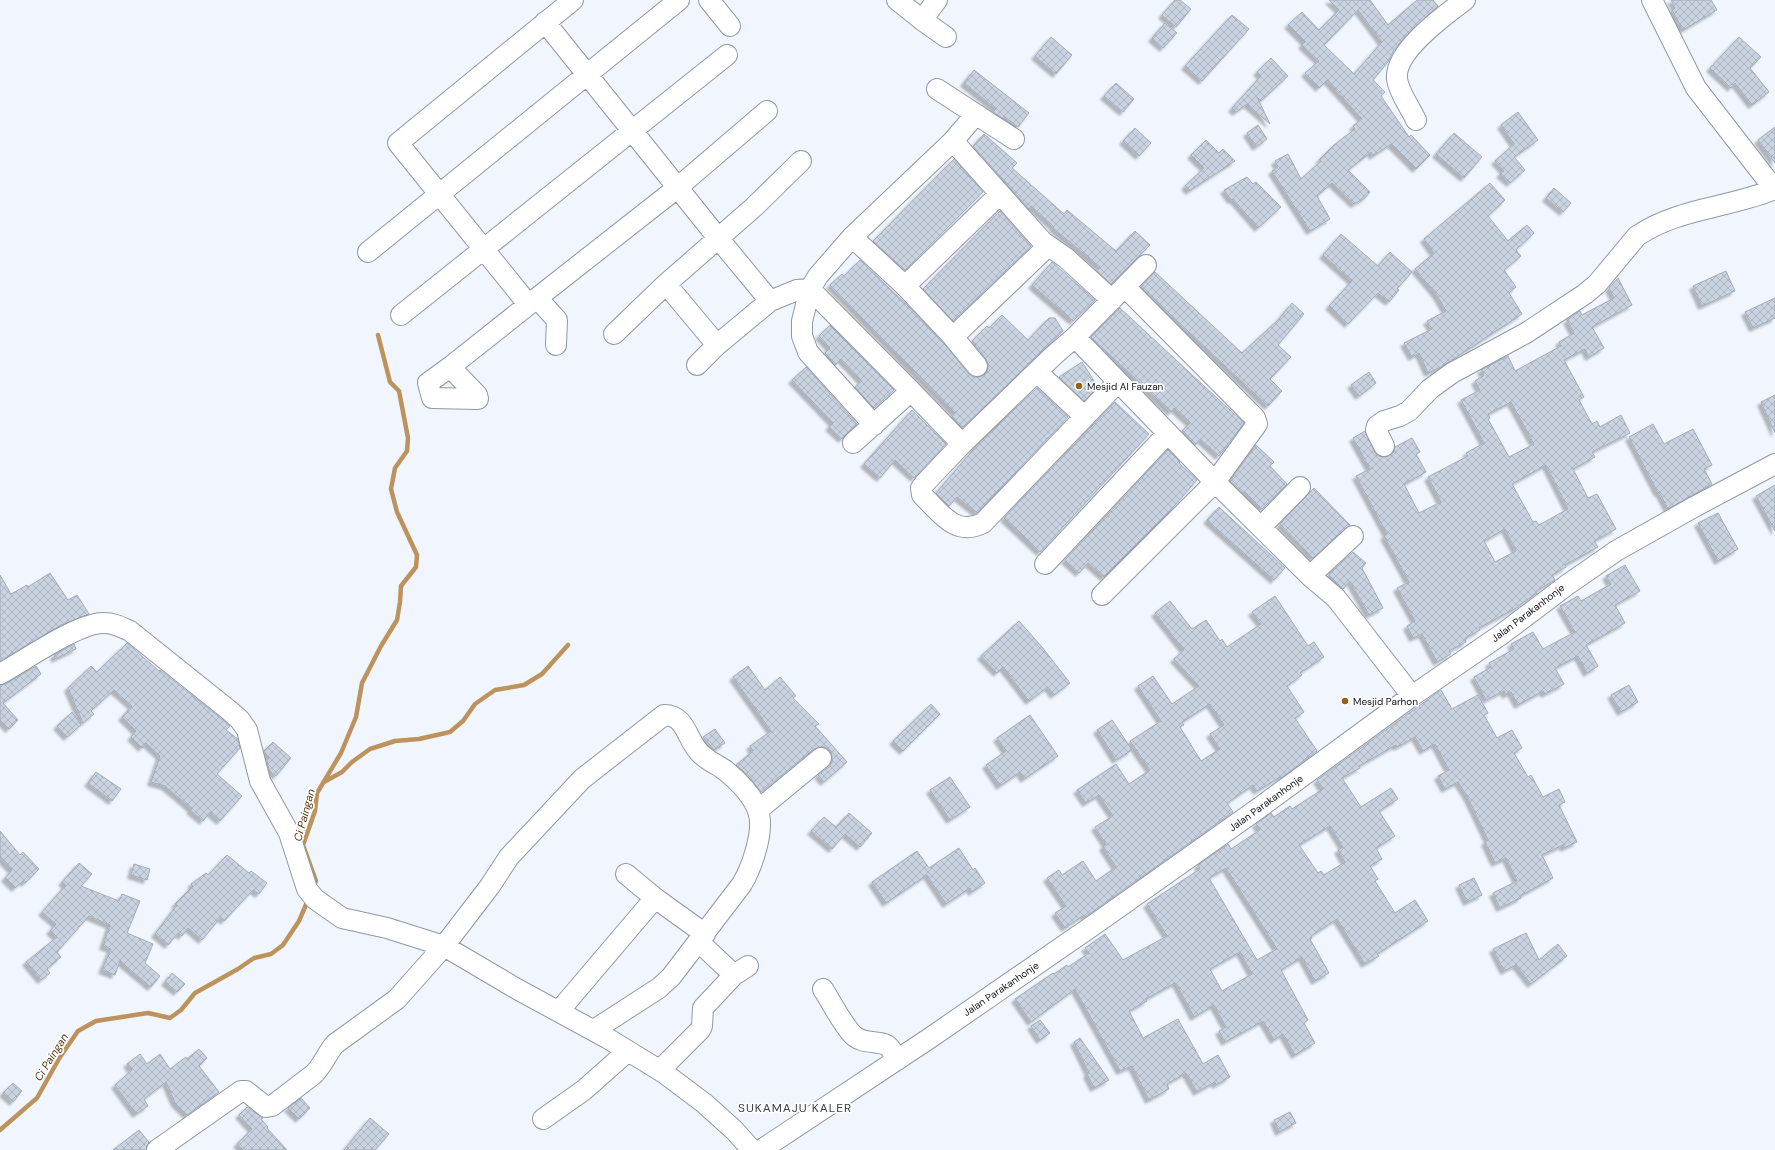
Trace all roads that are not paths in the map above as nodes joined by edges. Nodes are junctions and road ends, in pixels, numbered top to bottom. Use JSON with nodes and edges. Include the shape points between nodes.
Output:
{"nodes":[{"id":1,"x":572,"y":0,"type":"edge"},
{"id":2,"x":679,"y":0,"type":"edge"},
{"id":3,"x":709,"y":0,"type":"edge"},
{"id":4,"x":897,"y":0,"type":"edge"},
{"id":5,"x":936,"y":0,"type":"edge"},
{"id":6,"x":1465,"y":0,"type":"edge"},
{"id":7,"x":1652,"y":0,"type":"edge"},
{"id":8,"x":922,"y":20,"type":"junction"},
{"id":9,"x":545,"y":22,"type":"junction"},
{"id":10,"x":730,"y":26,"type":"dead end"},
{"id":11,"x":946,"y":37,"type":"dead end"},
{"id":12,"x":727,"y":55,"type":"dead end"},
{"id":13,"x":586,"y":74,"type":"junction"},
{"id":14,"x":937,"y":89,"type":"dead end"},
{"id":15,"x":767,"y":111,"type":"dead end"},
{"id":16,"x":976,"y":114,"type":"junction"},
{"id":17,"x":1416,"y":120,"type":"dead end"},
{"id":18,"x":632,"y":130,"type":"junction"},
{"id":19,"x":1014,"y":139,"type":"dead end"},
{"id":20,"x":953,"y":141,"type":"junction"},
{"id":21,"x":801,"y":161,"type":"dead end"},
{"id":22,"x":677,"y":188,"type":"junction"},
{"id":23,"x":1775,"y":190,"type":"edge"},
{"id":24,"x":439,"y":194,"type":"junction"},
{"id":25,"x":999,"y":195,"type":"junction"},
{"id":26,"x":852,"y":236,"type":"junction"},
{"id":27,"x":718,"y":238,"type":"junction"},
{"id":28,"x":1048,"y":246,"type":"junction"},
{"id":29,"x":483,"y":250,"type":"junction"},
{"id":30,"x":368,"y":252,"type":"dead end"},
{"id":31,"x":1146,"y":265,"type":"dead end"},
{"id":32,"x":666,"y":284,"type":"junction"},
{"id":33,"x":905,"y":286,"type":"junction"},
{"id":34,"x":810,"y":289,"type":"junction"},
{"id":35,"x":1118,"y":294,"type":"junction"},
{"id":36,"x":532,"y":301,"type":"junction"},
{"id":37,"x":770,"y":301,"type":"junction"},
{"id":38,"x":401,"y":315,"type":"dead end"},
{"id":39,"x":614,"y":334,"type":"dead end"},
{"id":40,"x":1075,"y":337,"type":"junction"},
{"id":41,"x":953,"y":338,"type":"junction"},
{"id":42,"x":556,"y":345,"type":"dead end"},
{"id":43,"x":717,"y":345,"type":"junction"},
{"id":44,"x":697,"y":365,"type":"dead end"},
{"id":45,"x":977,"y":366,"type":"dead end"},
{"id":46,"x":450,"y":367,"type":"dead end"},
{"id":47,"x":1037,"y":372,"type":"junction"},
{"id":48,"x":1118,"y":382,"type":"junction"},
{"id":49,"x":911,"y":391,"type":"junction"},
{"id":50,"x":1085,"y":417,"type":"junction"},
{"id":51,"x":874,"y":425,"type":"junction"},
{"id":52,"x":1168,"y":433,"type":"junction"},
{"id":53,"x":1380,"y":438,"type":"dead end"},
{"id":54,"x":853,"y":444,"type":"dead end"},
{"id":55,"x":962,"y":444,"type":"junction"},
{"id":56,"x":1775,"y":464,"type":"edge"},
{"id":57,"x":1215,"y":482,"type":"junction"},
{"id":58,"x":1300,"y":488,"type":"dead end"},
{"id":59,"x":1260,"y":527,"type":"junction"},
{"id":60,"x":1353,"y":536,"type":"dead end"},
{"id":61,"x":1045,"y":564,"type":"dead end"},
{"id":62,"x":1310,"y":576,"type":"junction"},
{"id":63,"x":1102,"y":595,"type":"dead end"},
{"id":64,"x":0,"y":674,"type":"edge"},
{"id":65,"x":1412,"y":696,"type":"junction"},
{"id":66,"x":821,"y":758,"type":"dead end"},
{"id":67,"x":758,"y":810,"type":"junction"},
{"id":68,"x":626,"y":874,"type":"dead end"},
{"id":69,"x":655,"y":898,"type":"junction"},
{"id":70,"x":702,"y":938,"type":"junction"},
{"id":71,"x":444,"y":946,"type":"junction"},
{"id":72,"x":823,"y":989,"type":"dead end"},
{"id":73,"x":559,"y":1011,"type":"junction"},
{"id":74,"x":594,"y":1030,"type":"junction"},
{"id":75,"x":628,"y":1051,"type":"junction"},
{"id":76,"x":897,"y":1060,"type":"junction"},
{"id":77,"x":660,"y":1070,"type":"junction"},
{"id":78,"x":543,"y":1118,"type":"dead end"},
{"id":79,"x":157,"y":1150,"type":"edge"},
{"id":80,"x":752,"y":1150,"type":"edge"},
{"id":81,"x":761,"y":1150,"type":"edge"}],
"edges":[{"from":1,"to":9,"type":"street"},
{"from":2,"to":13,"type":"street"},
{"from":3,"to":10,"type":"street"},
{"from":4,"to":8,"type":"street"},
{"from":5,"to":8,"type":"street"},
{"from":6,"to":17,"type":"street","via":[[1417,40],[1400,64],[1398,85]]},
{"from":7,"to":23,"type":"street","via":[[1696,88]]},
{"from":8,"to":11,"type":"street"},
{"from":9,"to":13,"type":"street"},
{"from":9,"to":24,"type":"street","via":[[398,143]]},
{"from":12,"to":18,"type":"street"},
{"from":13,"to":18,"type":"street"},
{"from":13,"to":24,"type":"street"},
{"from":14,"to":16,"type":"street"},
{"from":15,"to":22,"type":"street"},
{"from":16,"to":19,"type":"street"},
{"from":16,"to":20,"type":"street"},
{"from":18,"to":22,"type":"street"},
{"from":18,"to":29,"type":"street"},
{"from":20,"to":25,"type":"street"},
{"from":20,"to":26,"type":"street"},
{"from":21,"to":27,"type":"street"},
{"from":22,"to":27,"type":"street"},
{"from":22,"to":36,"type":"street"},
{"from":23,"to":53,"type":"street","via":[[1681,216],[1643,232],[1585,294],[1526,333],[1452,373],[1430,389],[1409,411],[1377,426]]},
{"from":24,"to":29,"type":"street"},
{"from":24,"to":30,"type":"street"},
{"from":25,"to":28,"type":"street"},
{"from":25,"to":33,"type":"street"},
{"from":26,"to":33,"type":"street"},
{"from":26,"to":34,"type":"street"},
{"from":27,"to":32,"type":"street"},
{"from":27,"to":37,"type":"street"},
{"from":28,"to":35,"type":"street"},
{"from":28,"to":41,"type":"street"},
{"from":29,"to":36,"type":"street"},
{"from":29,"to":38,"type":"street"},
{"from":31,"to":35,"type":"street"},
{"from":32,"to":39,"type":"street"},
{"from":32,"to":43,"type":"street"},
{"from":33,"to":41,"type":"street"},
{"from":34,"to":37,"type":"street","via":[[797,290]]},
{"from":34,"to":49,"type":"street"},
{"from":34,"to":51,"type":"street","via":[[802,322],[802,336],[808,352]]},
{"from":35,"to":40,"type":"street"},
{"from":35,"to":57,"type":"street","via":[[1257,421],[1256,427]]},
{"from":36,"to":42,"type":"street","via":[[557,320]]},
{"from":36,"to":46,"type":"street"},
{"from":37,"to":43,"type":"street"},
{"from":40,"to":47,"type":"street"},
{"from":40,"to":48,"type":"street"},
{"from":41,"to":45,"type":"street"},
{"from":43,"to":44,"type":"street"},
{"from":47,"to":50,"type":"street"},
{"from":47,"to":55,"type":"street"},
{"from":48,"to":50,"type":"street"},
{"from":48,"to":52,"type":"street"},
{"from":49,"to":51,"type":"street"},
{"from":49,"to":55,"type":"street"},
{"from":50,"to":55,"type":"street","via":[[993,514],[975,527],[964,528],[954,526],[921,492],[924,484]]},
{"from":51,"to":54,"type":"street"},
{"from":52,"to":57,"type":"street"},
{"from":52,"to":61,"type":"street"},
{"from":56,"to":65,"type":"street","name":"Jalan Parakanhonje","via":[[1616,551]]},
{"from":57,"to":59,"type":"street"},
{"from":57,"to":63,"type":"street"},
{"from":58,"to":59,"type":"street"},
{"from":59,"to":62,"type":"street"},
{"from":60,"to":62,"type":"street"},
{"from":62,"to":65,"type":"street","via":[[1336,598]]},
{"from":64,"to":71,"type":"street","via":[[72,632],[89,625],[116,624],[130,631],[230,711],[247,730],[260,781],[289,833],[311,894],[342,918],[387,928]]},
{"from":65,"to":76,"type":"street","name":"Jalan Parakanhonje","via":[[1098,922]]},
{"from":66,"to":67,"type":"street"},
{"from":67,"to":70,"type":"street","via":[[760,822],[749,872]]},
{"from":67,"to":71,"type":"street","via":[[747,792],[725,770],[710,763],[698,751],[678,719],[664,714],[582,779],[537,826],[509,857]]},
{"from":68,"to":69,"type":"street"},
{"from":69,"to":70,"type":"street"},
{"from":69,"to":73,"type":"street"},
{"from":70,"to":74,"type":"street","via":[[659,988]]},
{"from":70,"to":77,"type":"street","via":[[741,970],[703,1008],[700,1030]]},
{"from":71,"to":73,"type":"street"},
{"from":71,"to":79,"type":"street","via":[[397,999],[335,1044],[314,1074],[272,1106],[266,1107],[246,1091],[241,1091]]},
{"from":72,"to":76,"type":"street","via":[[852,1034],[869,1043],[884,1044]]},
{"from":73,"to":74,"type":"street"},
{"from":74,"to":75,"type":"street"},
{"from":75,"to":77,"type":"street"},
{"from":75,"to":78,"type":"street","via":[[584,1090]]},
{"from":76,"to":81,"type":"street","name":"Jalan Parakanhonje"},
{"from":77,"to":80,"type":"street","via":[[704,1103]]}]}
